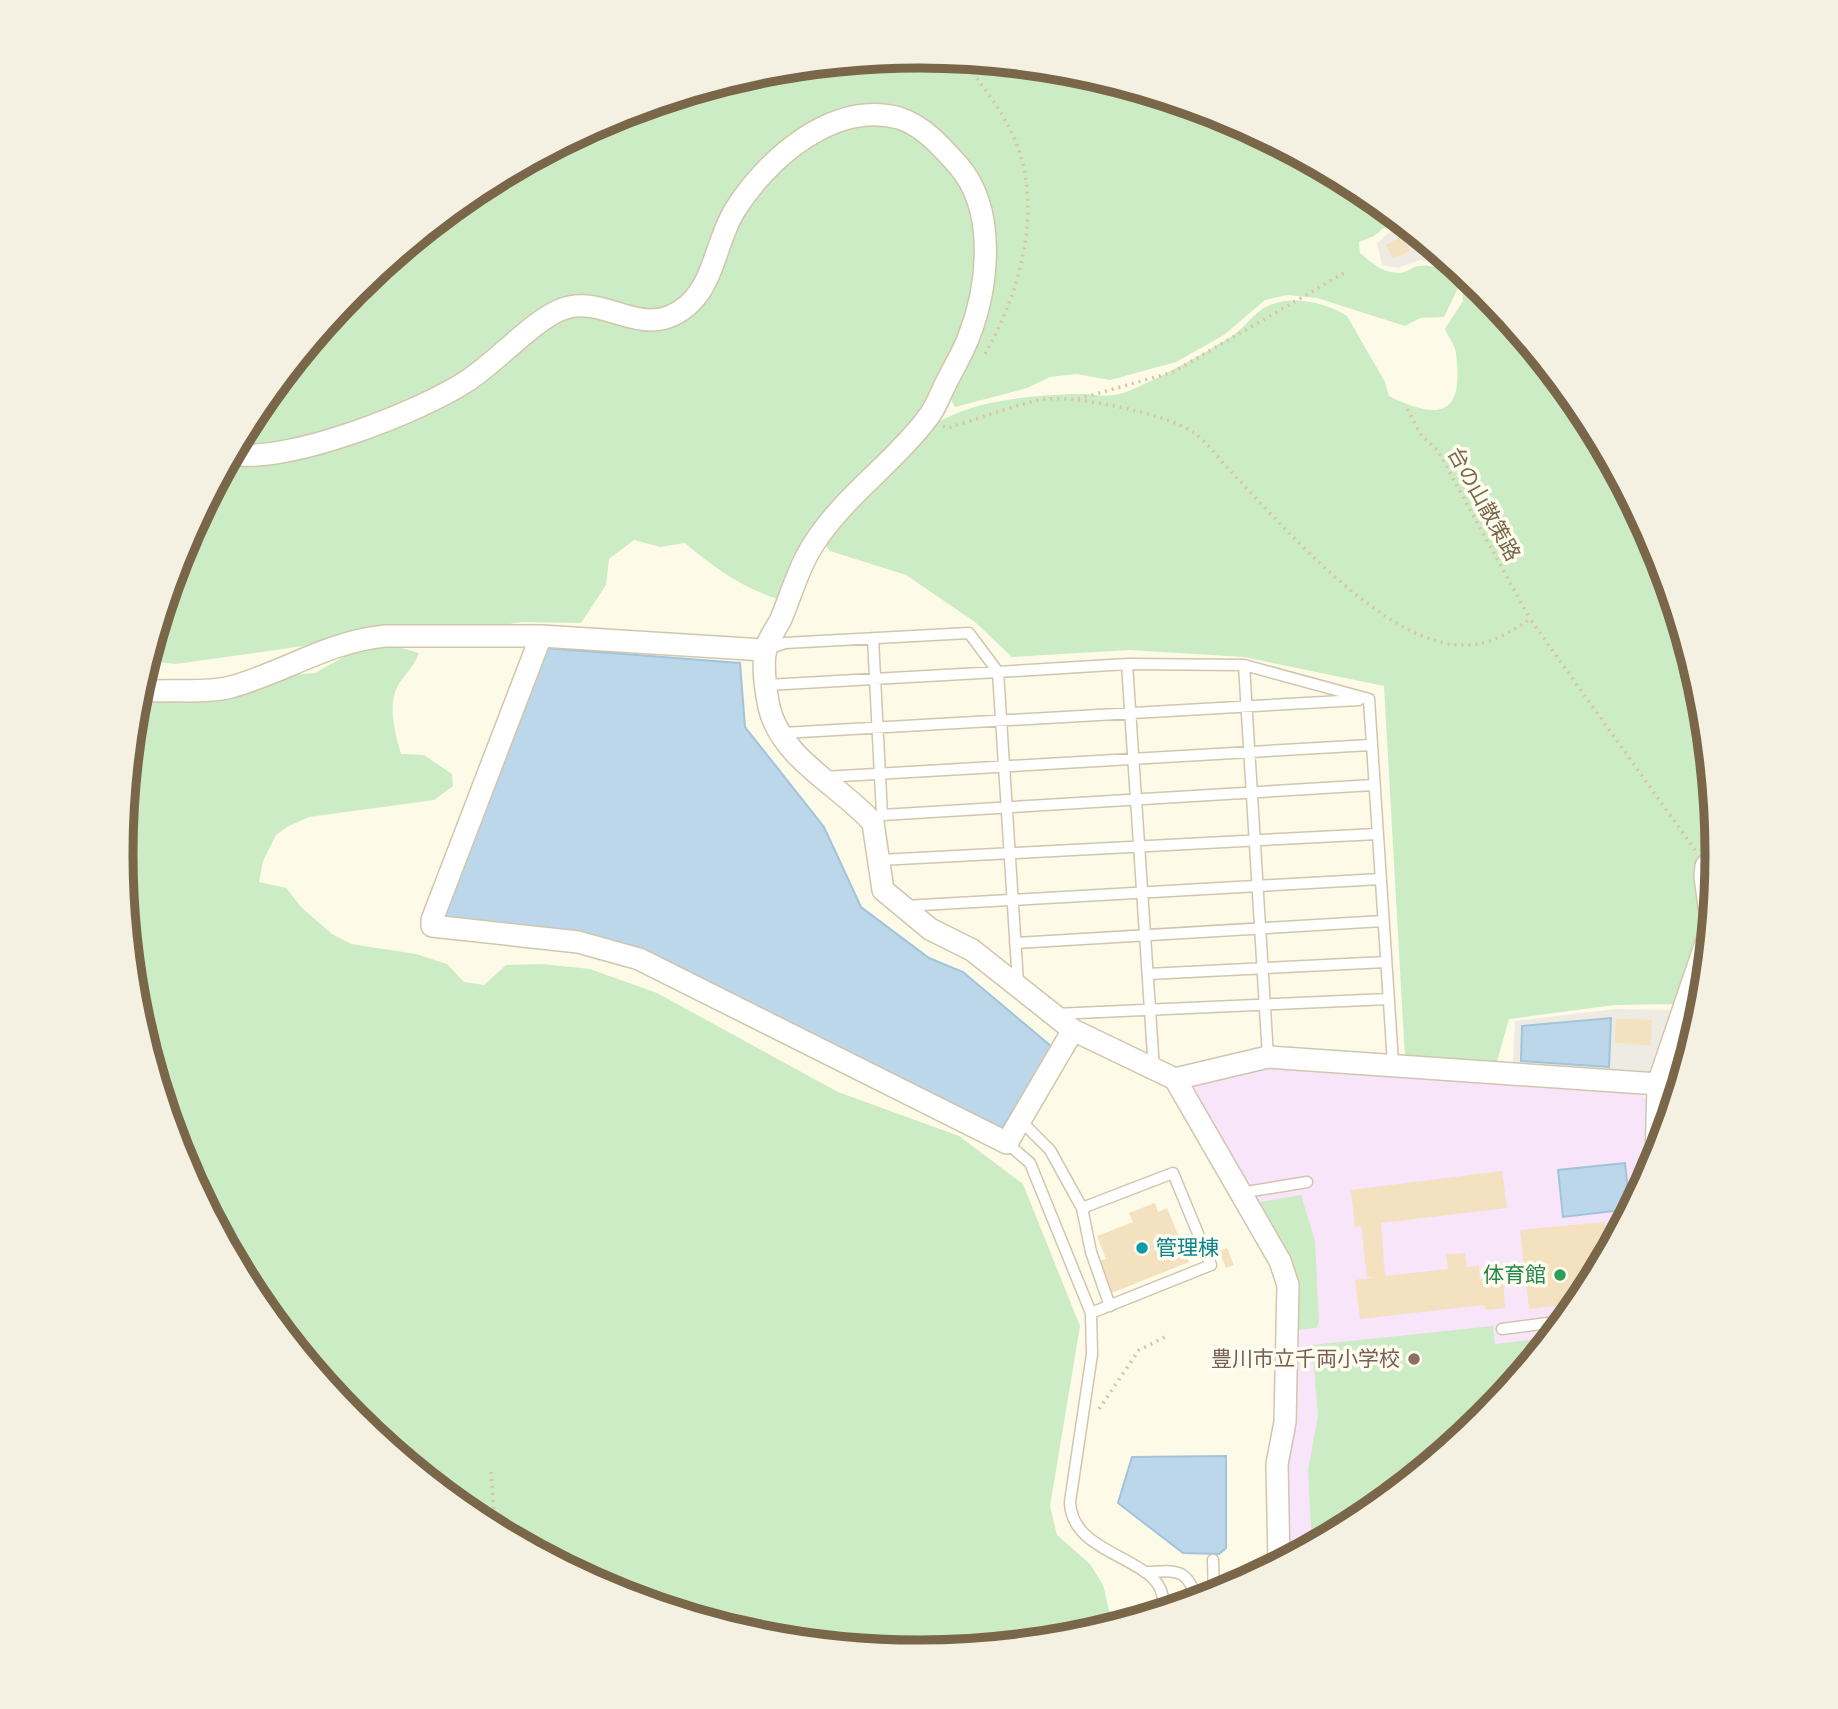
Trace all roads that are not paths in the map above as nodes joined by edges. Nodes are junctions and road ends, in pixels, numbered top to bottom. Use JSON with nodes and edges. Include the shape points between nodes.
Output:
{"nodes":[{"id":1,"x":242,"y":455,"type":"edge"},
{"id":2,"x":541,"y":636,"type":"junction"},
{"id":3,"x":873,"y":638,"type":"junction"},
{"id":4,"x":765,"y":650,"type":"junction"},
{"id":5,"x":1127,"y":664,"type":"junction"},
{"id":6,"x":1244,"y":665,"type":"junction"},
{"id":7,"x":998,"y":672,"type":"junction"},
{"id":8,"x":875,"y":678,"type":"junction"},
{"id":9,"x":767,"y":685,"type":"junction"},
{"id":10,"x":155,"y":691,"type":"dead end"},
{"id":11,"x":1369,"y":699,"type":"junction"},
{"id":12,"x":1246,"y":707,"type":"junction"},
{"id":13,"x":1130,"y":713,"type":"junction"},
{"id":14,"x":1001,"y":719,"type":"junction"},
{"id":15,"x":878,"y":727,"type":"junction"},
{"id":16,"x":783,"y":733,"type":"junction"},
{"id":17,"x":1370,"y":745,"type":"junction"},
{"id":18,"x":1249,"y":752,"type":"junction"},
{"id":19,"x":1133,"y":759,"type":"junction"},
{"id":20,"x":1004,"y":766,"type":"junction"},
{"id":21,"x":880,"y":774,"type":"junction"},
{"id":22,"x":820,"y":777,"type":"junction"},
{"id":23,"x":1373,"y":785,"type":"junction"},
{"id":24,"x":1251,"y":792,"type":"junction"},
{"id":25,"x":1136,"y":799,"type":"junction"},
{"id":26,"x":1006,"y":807,"type":"junction"},
{"id":27,"x":878,"y":819,"type":"junction"},
{"id":28,"x":1377,"y":834,"type":"junction"},
{"id":29,"x":1254,"y":840,"type":"junction"},
{"id":30,"x":1139,"y":846,"type":"junction"},
{"id":31,"x":1009,"y":853,"type":"junction"},
{"id":32,"x":880,"y":860,"type":"junction"},
{"id":33,"x":1380,"y":879,"type":"junction"},
{"id":34,"x":1257,"y":886,"type":"junction"},
{"id":35,"x":1142,"y":892,"type":"junction"},
{"id":36,"x":1012,"y":900,"type":"junction"},
{"id":37,"x":900,"y":906,"type":"junction"},
{"id":38,"x":1383,"y":921,"type":"junction"},
{"id":39,"x":1260,"y":929,"type":"junction"},
{"id":40,"x":1145,"y":936,"type":"junction"},
{"id":41,"x":1015,"y":943,"type":"junction"},
{"id":42,"x":1386,"y":962,"type":"junction"},
{"id":43,"x":1262,"y":969,"type":"junction"},
{"id":44,"x":1697,"y":970,"type":"edge"},
{"id":45,"x":1148,"y":974,"type":"junction"},
{"id":46,"x":1018,"y":986,"type":"junction"},
{"id":47,"x":1388,"y":999,"type":"junction"},
{"id":48,"x":1265,"y":1005,"type":"junction"},
{"id":49,"x":1150,"y":1010,"type":"junction"},
{"id":50,"x":1053,"y":1014,"type":"junction"},
{"id":51,"x":1073,"y":1030,"type":"junction"},
{"id":52,"x":1268,"y":1057,"type":"junction"},
{"id":53,"x":1393,"y":1063,"type":"junction"},
{"id":54,"x":1154,"y":1072,"type":"junction"},
{"id":55,"x":1175,"y":1079,"type":"junction"},
{"id":56,"x":1658,"y":1084,"type":"junction"},
{"id":57,"x":1020,"y":1120,"type":"junction"},
{"id":58,"x":1657,"y":1125,"type":"edge"},
{"id":59,"x":1007,"y":1143,"type":"junction"},
{"id":60,"x":1307,"y":1182,"type":"dead end"},
{"id":61,"x":1241,"y":1193,"type":"junction"},
{"id":62,"x":1082,"y":1208,"type":"junction"},
{"id":63,"x":1110,"y":1306,"type":"junction"},
{"id":64,"x":1091,"y":1313,"type":"junction"},
{"id":65,"x":1550,"y":1323,"type":"edge"},
{"id":66,"x":1502,"y":1329,"type":"dead end"},
{"id":67,"x":1279,"y":1553,"type":"edge"},
{"id":68,"x":1213,"y":1560,"type":"dead end"},
{"id":69,"x":1145,"y":1572,"type":"junction"},
{"id":70,"x":1214,"y":1583,"type":"edge"},
{"id":71,"x":1194,"y":1591,"type":"edge"},
{"id":72,"x":1162,"y":1602,"type":"edge"}],
"edges":[{"from":1,"to":4,"type":"street","via":[[296,451],[424,406],[467,382],[559,310],[586,306],[640,321],[668,318],[701,290],[732,214],[758,176],[781,155],[842,120],[899,118],[930,137],[974,188],[982,213],[980,298],[969,338],[929,418],[818,537],[796,574]]},
{"from":2,"to":4,"type":"street"},
{"from":2,"to":10,"type":"street","via":[[359,639],[322,649],[230,687]]},
{"from":2,"to":59,"type":"street","via":[[432,926],[578,942],[639,959]]},
{"from":3,"to":4,"type":"lane","via":[[785,643]]},
{"from":3,"to":7,"type":"lane","via":[[969,633]]},
{"from":3,"to":8,"type":"lane"},
{"from":4,"to":9,"type":"street"},
{"from":5,"to":6,"type":"lane"},
{"from":5,"to":7,"type":"lane"},
{"from":5,"to":13,"type":"lane"},
{"from":6,"to":11,"type":"lane"},
{"from":6,"to":12,"type":"lane"},
{"from":7,"to":8,"type":"lane"},
{"from":7,"to":14,"type":"lane"},
{"from":8,"to":9,"type":"lane"},
{"from":8,"to":15,"type":"lane"},
{"from":9,"to":16,"type":"street","via":[[769,709]]},
{"from":11,"to":12,"type":"lane"},
{"from":11,"to":17,"type":"lane"},
{"from":12,"to":13,"type":"lane"},
{"from":12,"to":18,"type":"lane"},
{"from":13,"to":14,"type":"lane"},
{"from":13,"to":19,"type":"lane"},
{"from":14,"to":15,"type":"lane"},
{"from":14,"to":20,"type":"lane"},
{"from":15,"to":16,"type":"lane"},
{"from":15,"to":21,"type":"lane"},
{"from":16,"to":22,"type":"street","via":[[798,757]]},
{"from":17,"to":18,"type":"lane"},
{"from":17,"to":23,"type":"lane"},
{"from":18,"to":19,"type":"lane"},
{"from":18,"to":24,"type":"lane"},
{"from":19,"to":20,"type":"lane"},
{"from":19,"to":25,"type":"lane"},
{"from":20,"to":21,"type":"lane"},
{"from":20,"to":26,"type":"lane"},
{"from":21,"to":22,"type":"lane"},
{"from":21,"to":27,"type":"lane"},
{"from":22,"to":27,"type":"street"},
{"from":23,"to":24,"type":"lane"},
{"from":23,"to":28,"type":"lane"},
{"from":24,"to":25,"type":"lane"},
{"from":24,"to":29,"type":"lane"},
{"from":25,"to":26,"type":"lane"},
{"from":25,"to":30,"type":"lane"},
{"from":26,"to":27,"type":"lane"},
{"from":26,"to":31,"type":"lane"},
{"from":27,"to":32,"type":"street"},
{"from":28,"to":29,"type":"lane"},
{"from":28,"to":33,"type":"lane"},
{"from":29,"to":30,"type":"lane"},
{"from":29,"to":34,"type":"lane"},
{"from":30,"to":31,"type":"lane"},
{"from":30,"to":35,"type":"lane"},
{"from":31,"to":32,"type":"lane"},
{"from":31,"to":36,"type":"lane"},
{"from":32,"to":37,"type":"street","via":[[883,890]]},
{"from":33,"to":34,"type":"lane"},
{"from":33,"to":38,"type":"lane"},
{"from":34,"to":35,"type":"lane"},
{"from":34,"to":39,"type":"lane"},
{"from":35,"to":36,"type":"lane"},
{"from":35,"to":40,"type":"lane"},
{"from":36,"to":37,"type":"lane"},
{"from":36,"to":41,"type":"lane"},
{"from":37,"to":46,"type":"street","via":[[930,929],[972,950]]},
{"from":38,"to":39,"type":"lane"},
{"from":38,"to":42,"type":"lane"},
{"from":39,"to":40,"type":"lane"},
{"from":39,"to":43,"type":"lane"},
{"from":40,"to":41,"type":"lane"},
{"from":40,"to":45,"type":"lane"},
{"from":41,"to":46,"type":"lane"},
{"from":42,"to":43,"type":"lane"},
{"from":42,"to":47,"type":"lane"},
{"from":43,"to":45,"type":"lane"},
{"from":43,"to":48,"type":"lane"},
{"from":44,"to":56,"type":"street"},
{"from":45,"to":49,"type":"lane"},
{"from":46,"to":50,"type":"street"},
{"from":47,"to":48,"type":"lane"},
{"from":47,"to":53,"type":"lane"},
{"from":48,"to":49,"type":"lane"},
{"from":48,"to":52,"type":"lane"},
{"from":49,"to":50,"type":"lane"},
{"from":49,"to":54,"type":"lane"},
{"from":50,"to":51,"type":"street"},
{"from":51,"to":54,"type":"street"},
{"from":51,"to":57,"type":"street"},
{"from":52,"to":53,"type":"street"},
{"from":52,"to":55,"type":"street"},
{"from":53,"to":56,"type":"street"},
{"from":54,"to":55,"type":"street"},
{"from":55,"to":61,"type":"street"},
{"from":56,"to":58,"type":"street"},
{"from":57,"to":59,"type":"street"},
{"from":57,"to":62,"type":"lane","via":[[1050,1150]]},
{"from":59,"to":64,"type":"lane","via":[[1030,1163]]},
{"from":60,"to":61,"type":"lane"},
{"from":61,"to":67,"type":"street","via":[[1280,1261],[1288,1285],[1285,1422],[1277,1464]]},
{"from":62,"to":63,"type":"lane"},
{"from":62,"to":63,"type":"lane","via":[[1173,1173],[1211,1265]]},
{"from":63,"to":64,"type":"lane"},
{"from":64,"to":69,"type":"lane","via":[[1093,1354],[1070,1502],[1073,1522],[1086,1539]]},
{"from":65,"to":66,"type":"lane"},
{"from":68,"to":70,"type":"lane"},
{"from":69,"to":71,"type":"lane","via":[[1181,1572]]},
{"from":69,"to":72,"type":"lane","via":[[1162,1591]]}]}
